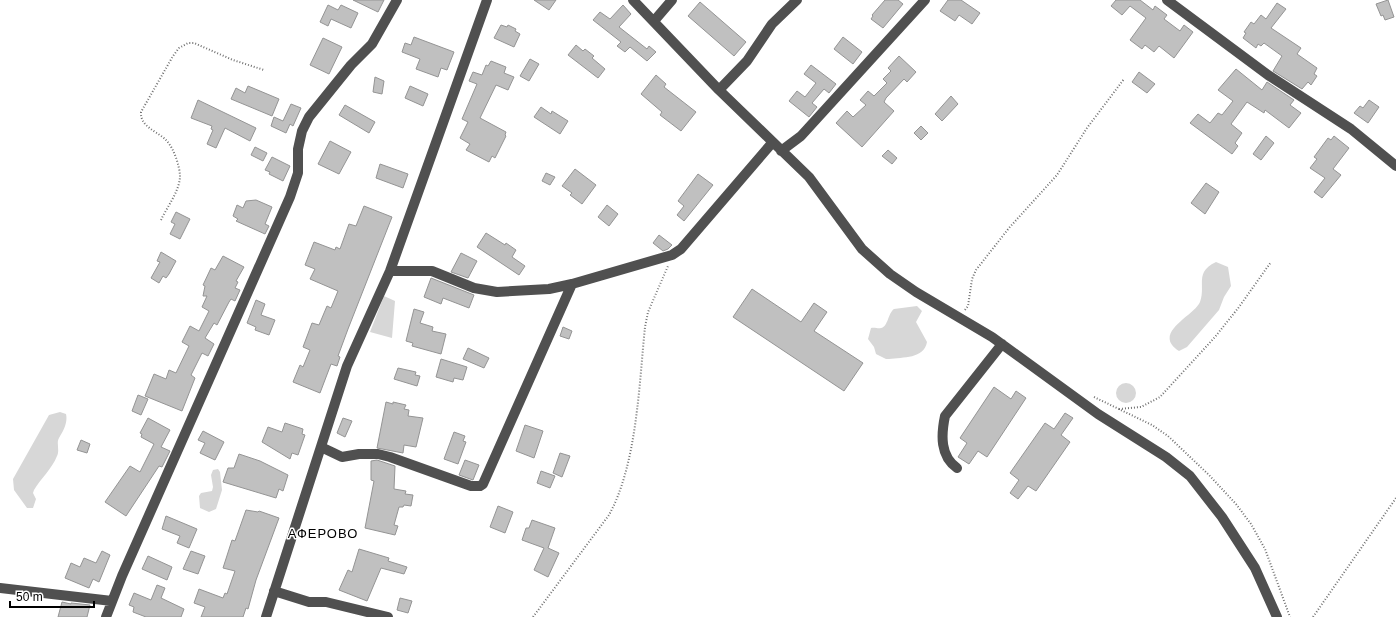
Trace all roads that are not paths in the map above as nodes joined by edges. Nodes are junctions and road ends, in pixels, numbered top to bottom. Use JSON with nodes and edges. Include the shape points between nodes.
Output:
{"nodes":[{"id":1,"x":397,"y":0,"type":"edge"},
{"id":2,"x":487,"y":0,"type":"edge"},
{"id":3,"x":633,"y":0,"type":"edge"},
{"id":4,"x":672,"y":0,"type":"edge"},
{"id":5,"x":797,"y":0,"type":"edge"},
{"id":6,"x":925,"y":0,"type":"edge"},
{"id":7,"x":1167,"y":0,"type":"edge"},
{"id":8,"x":654,"y":21,"type":"junction"},
{"id":9,"x":719,"y":90,"type":"junction"},
{"id":10,"x":772,"y":144,"type":"junction"},
{"id":11,"x":780,"y":151,"type":"junction"},
{"id":12,"x":1396,"y":166,"type":"edge"},
{"id":13,"x":390,"y":271,"type":"junction"},
{"id":14,"x":572,"y":284,"type":"junction"},
{"id":15,"x":1002,"y":344,"type":"junction"},
{"id":16,"x":321,"y":447,"type":"junction"},
{"id":17,"x":957,"y":468,"type":"dead end"},
{"id":18,"x":0,"y":588,"type":"edge"},
{"id":19,"x":274,"y":591,"type":"junction"},
{"id":20,"x":112,"y":601,"type":"junction"},
{"id":21,"x":106,"y":617,"type":"edge"},
{"id":22,"x":266,"y":617,"type":"edge"},
{"id":23,"x":388,"y":617,"type":"edge"},
{"id":24,"x":1277,"y":617,"type":"edge"}],
"edges":[{"from":1,"to":20,"type":"street","via":[[372,44],[342,76],[309,117],[302,130],[298,150],[298,173],[290,197]]},
{"from":2,"to":13,"type":"street"},
{"from":3,"to":8,"type":"street"},
{"from":4,"to":8,"type":"street"},
{"from":5,"to":9,"type":"street","via":[[772,24],[747,61]]},
{"from":6,"to":11,"type":"street","via":[[801,136]]},
{"from":7,"to":12,"type":"street","via":[[1268,75],[1351,129]]},
{"from":8,"to":9,"type":"street"},
{"from":9,"to":10,"type":"street"},
{"from":10,"to":11,"type":"street"},
{"from":10,"to":14,"type":"street","via":[[681,249],[672,255]]},
{"from":11,"to":15,"type":"street","via":[[820,190],[862,249],[890,274]]},
{"from":13,"to":14,"type":"street","via":[[432,271],[474,288],[497,292],[549,289]]},
{"from":13,"to":16,"type":"street","via":[[347,366]]},
{"from":14,"to":16,"type":"street","via":[[480,486],[471,486],[395,458],[378,454],[342,457]]},
{"from":15,"to":17,"type":"street","via":[[945,416],[945,455],[948,462]]},
{"from":15,"to":24,"type":"street","via":[[1098,414],[1166,457],[1190,476],[1222,517],[1255,568]]},
{"from":16,"to":19,"type":"street"},
{"from":18,"to":20,"type":"street"},
{"from":19,"to":22,"type":"street"},
{"from":19,"to":23,"type":"street","via":[[309,602],[326,602]]},
{"from":20,"to":21,"type":"street"}]}
